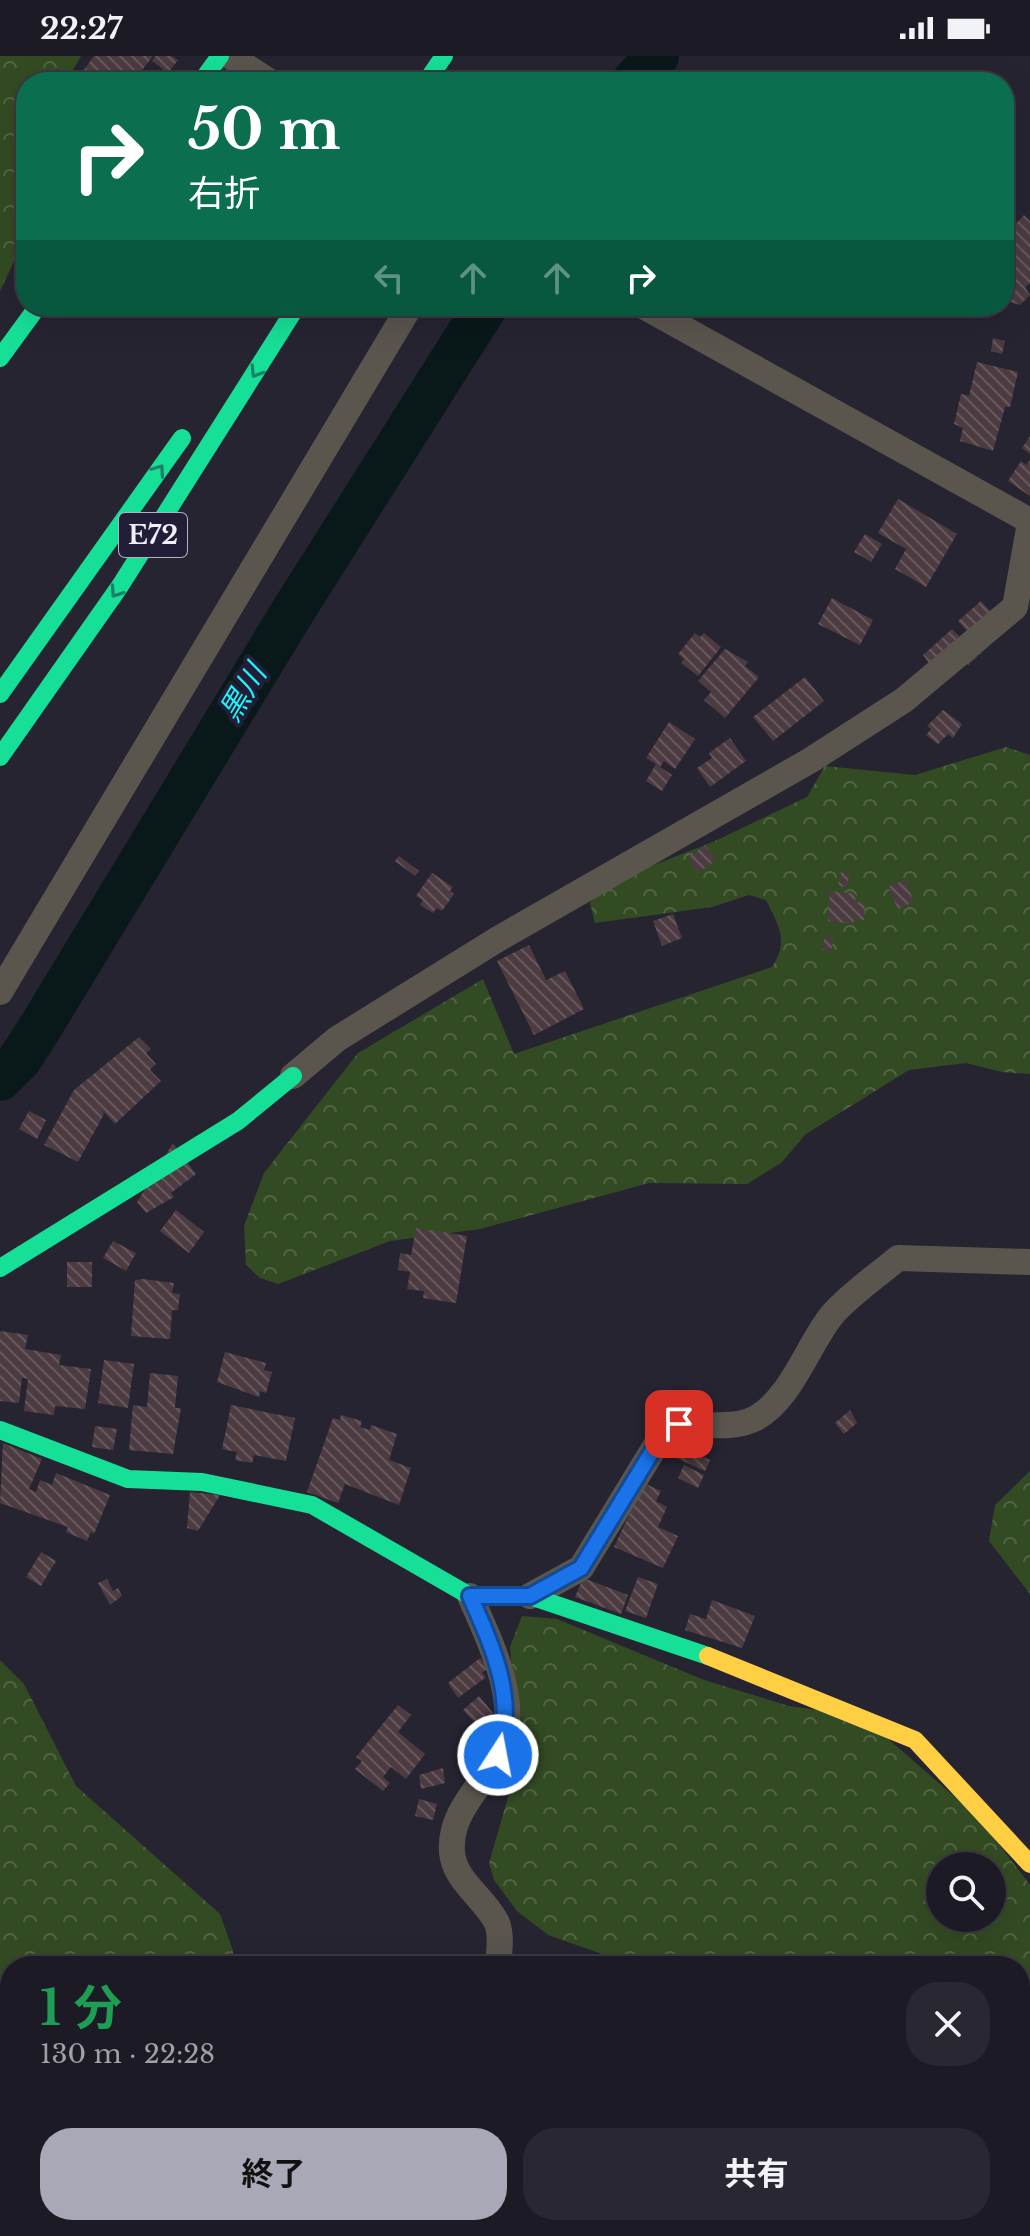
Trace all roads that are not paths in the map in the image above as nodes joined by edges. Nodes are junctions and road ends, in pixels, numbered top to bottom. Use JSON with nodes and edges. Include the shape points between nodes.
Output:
{"nodes":[{"id":1,"x":230,"y":56,"type":"edge"},
{"id":2,"x":255,"y":72,"type":"edge"},
{"id":3,"x":31,"y":316,"type":"edge"},
{"id":4,"x":291,"y":316,"type":"edge"},
{"id":5,"x":404,"y":316,"type":"edge"},
{"id":6,"x":661,"y":316,"type":"edge"},
{"id":7,"x":0,"y":358,"type":"edge"},
{"id":8,"x":194,"y":421,"type":"dead end"},
{"id":9,"x":1030,"y":522,"type":"edge"},
{"id":10,"x":0,"y":694,"type":"edge"},
{"id":11,"x":0,"y":757,"type":"edge"},
{"id":12,"x":0,"y":992,"type":"edge"},
{"id":13,"x":293,"y":1076,"type":"joint"},
{"id":14,"x":1030,"y":1262,"type":"edge"},
{"id":15,"x":0,"y":1268,"type":"edge"},
{"id":16,"x":0,"y":1430,"type":"edge"},
{"id":17,"x":470,"y":1596,"type":"junction"},
{"id":18,"x":530,"y":1596,"type":"junction"},
{"id":19,"x":1030,"y":1864,"type":"edge"},
{"id":20,"x":498,"y":1956,"type":"edge"}],
"edges":[{"from":1,"to":2,"type":"street"},
{"from":3,"to":7,"type":"main road"},
{"from":4,"to":11,"type":"main road","number":"E72","one_way":true,"via":[[120,586]]},
{"from":5,"to":12,"type":"street"},
{"from":6,"to":9,"type":"street"},
{"from":10,"to":8,"type":"main road","number":"E72","one_way":true},
{"from":9,"to":13,"type":"street","via":[[1015,607],[904,700],[811,760],[484,947],[337,1039]]},
{"from":13,"to":15,"type":"main road","via":[[238,1121]]},
{"from":14,"to":18,"type":"street","via":[[898,1258],[833,1314],[782,1393],[756,1418],[732,1426],[679,1424],[664,1432],[581,1568]]},
{"from":16,"to":17,"type":"main road","via":[[128,1479],[202,1482],[312,1505]]},
{"from":17,"to":18,"type":"main road"},
{"from":17,"to":20,"type":"street","via":[[499,1661],[508,1728],[498,1755],[469,1795],[451,1848],[454,1866],[497,1925]]},
{"from":18,"to":19,"type":"main road","via":[[700,1653],[915,1740]]}]}
